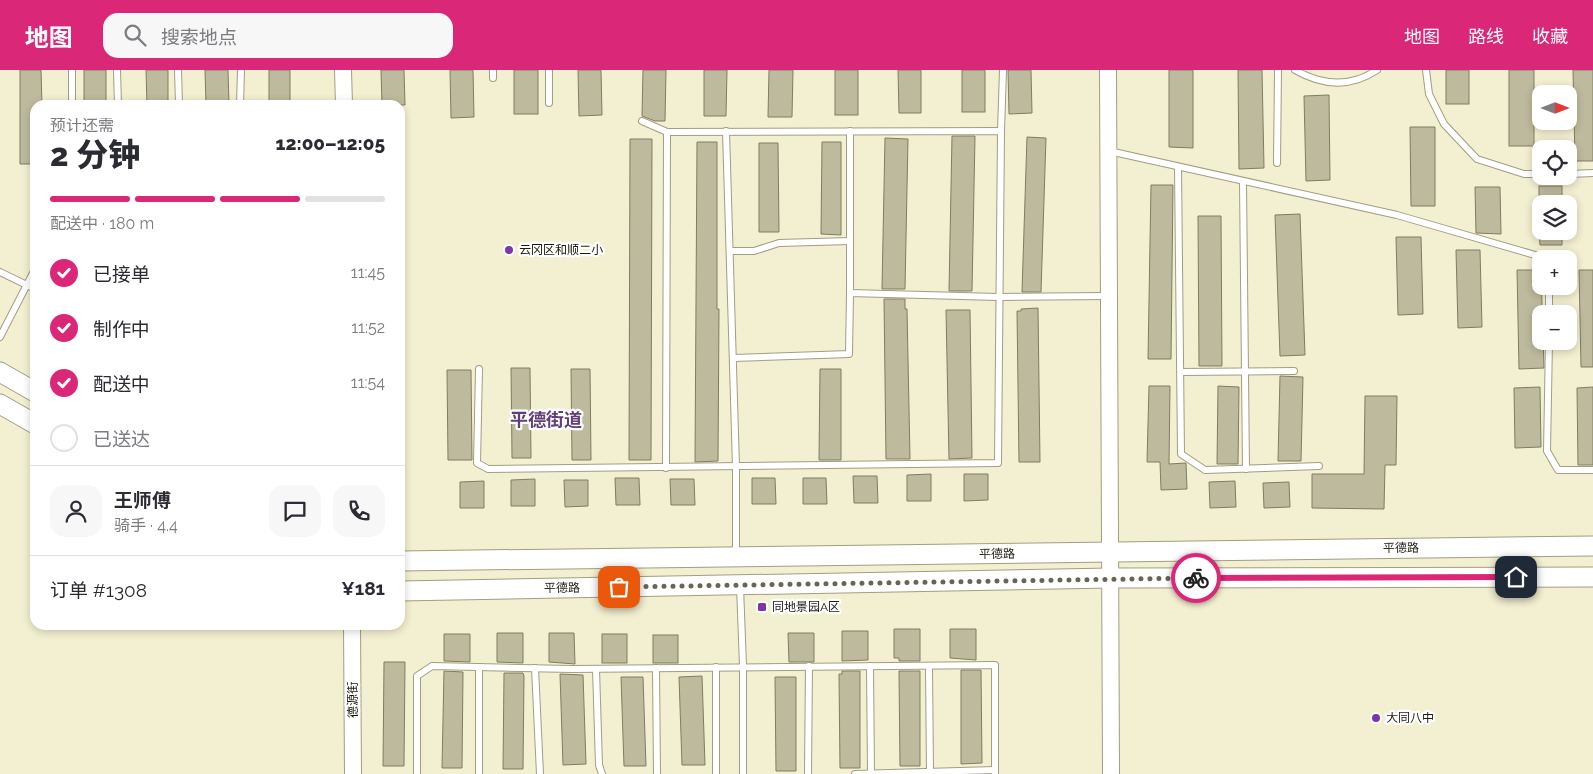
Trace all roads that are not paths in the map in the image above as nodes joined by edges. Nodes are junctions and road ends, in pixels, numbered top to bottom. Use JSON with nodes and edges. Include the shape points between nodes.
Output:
{"nodes":[{"id":1,"x":72,"y":70,"type":"edge"},
{"id":2,"x":117,"y":70,"type":"edge"},
{"id":3,"x":178,"y":70,"type":"edge"},
{"id":4,"x":241,"y":70,"type":"edge"},
{"id":5,"x":344,"y":70,"type":"edge"},
{"id":6,"x":493,"y":70,"type":"edge"},
{"id":7,"x":549,"y":70,"type":"edge"},
{"id":8,"x":1003,"y":70,"type":"edge"},
{"id":9,"x":1108,"y":70,"type":"edge"},
{"id":10,"x":1278,"y":70,"type":"edge"},
{"id":11,"x":1295,"y":70,"type":"edge"},
{"id":12,"x":1377,"y":70,"type":"edge"},
{"id":13,"x":1426,"y":70,"type":"edge"},
{"id":14,"x":493,"y":78,"type":"dead end"},
{"id":15,"x":72,"y":100,"type":"edge"},
{"id":16,"x":118,"y":100,"type":"edge"},
{"id":17,"x":179,"y":100,"type":"edge"},
{"id":18,"x":240,"y":100,"type":"edge"},
{"id":19,"x":344,"y":100,"type":"edge"},
{"id":20,"x":549,"y":103,"type":"dead end"},
{"id":21,"x":642,"y":121,"type":"dead end"},
{"id":22,"x":726,"y":131,"type":"junction"},
{"id":23,"x":850,"y":131,"type":"junction"},
{"id":24,"x":1000,"y":131,"type":"junction"},
{"id":25,"x":667,"y":132,"type":"junction"},
{"id":26,"x":1109,"y":151,"type":"junction"},
{"id":27,"x":1277,"y":162,"type":"dead end"},
{"id":28,"x":1178,"y":167,"type":"junction"},
{"id":29,"x":1532,"y":174,"type":"edge"},
{"id":30,"x":1577,"y":174,"type":"edge"},
{"id":31,"x":1593,"y":174,"type":"edge"},
{"id":32,"x":1243,"y":182,"type":"junction"},
{"id":33,"x":850,"y":241,"type":"junction"},
{"id":34,"x":730,"y":251,"type":"junction"},
{"id":35,"x":1532,"y":254,"type":"edge"},
{"id":36,"x":0,"y":272,"type":"edge"},
{"id":37,"x":30,"y":278,"type":"edge"},
{"id":38,"x":26,"y":285,"type":"junction"},
{"id":39,"x":30,"y":287,"type":"edge"},
{"id":40,"x":850,"y":293,"type":"junction"},
{"id":41,"x":1110,"y":296,"type":"junction"},
{"id":42,"x":998,"y":297,"type":"junction"},
{"id":43,"x":0,"y":337,"type":"edge"},
{"id":44,"x":1548,"y":350,"type":"edge"},
{"id":45,"x":733,"y":358,"type":"junction"},
{"id":46,"x":479,"y":369,"type":"dead end"},
{"id":47,"x":1245,"y":370,"type":"junction"},
{"id":48,"x":1294,"y":371,"type":"dead end"},
{"id":49,"x":0,"y":372,"type":"edge"},
{"id":50,"x":1182,"y":372,"type":"junction"},
{"id":51,"x":30,"y":389,"type":"edge"},
{"id":52,"x":0,"y":404,"type":"edge"},
{"id":53,"x":30,"y":421,"type":"edge"},
{"id":54,"x":1319,"y":466,"type":"dead end"},
{"id":55,"x":736,"y":467,"type":"junction"},
{"id":56,"x":666,"y":468,"type":"junction"},
{"id":57,"x":1246,"y":469,"type":"junction"},
{"id":58,"x":1593,"y":470,"type":"edge"},
{"id":59,"x":1593,"y":546,"type":"edge"},
{"id":60,"x":1111,"y":552,"type":"junction"},
{"id":61,"x":736,"y":557,"type":"junction"},
{"id":62,"x":405,"y":561,"type":"edge"},
{"id":63,"x":1593,"y":577,"type":"edge"},
{"id":64,"x":1111,"y":578,"type":"junction"},
{"id":65,"x":740,"y":585,"type":"junction"},
{"id":66,"x":405,"y":590,"type":"edge"},
{"id":67,"x":352,"y":630,"type":"edge"},
{"id":68,"x":743,"y":666,"type":"junction"},
{"id":69,"x":809,"y":666,"type":"junction"},
{"id":70,"x":870,"y":666,"type":"junction"},
{"id":71,"x":929,"y":666,"type":"junction"},
{"id":72,"x":479,"y":667,"type":"junction"},
{"id":73,"x":716,"y":667,"type":"junction"},
{"id":74,"x":535,"y":668,"type":"junction"},
{"id":75,"x":656,"y":668,"type":"junction"},
{"id":76,"x":596,"y":669,"type":"junction"},
{"id":77,"x":930,"y":772,"type":"edge"},
{"id":78,"x":995,"y":772,"type":"edge"},
{"id":79,"x":353,"y":774,"type":"edge"},
{"id":80,"x":417,"y":774,"type":"edge"},
{"id":81,"x":479,"y":774,"type":"edge"},
{"id":82,"x":540,"y":774,"type":"edge"},
{"id":83,"x":602,"y":774,"type":"edge"},
{"id":84,"x":657,"y":774,"type":"edge"},
{"id":85,"x":716,"y":774,"type":"edge"},
{"id":86,"x":743,"y":774,"type":"edge"},
{"id":87,"x":808,"y":774,"type":"edge"},
{"id":88,"x":855,"y":774,"type":"edge"},
{"id":89,"x":872,"y":774,"type":"edge"},
{"id":90,"x":1111,"y":774,"type":"edge"}],
"edges":[{"from":1,"to":15,"type":"lane"},
{"from":2,"to":16,"type":"lane"},
{"from":3,"to":17,"type":"lane"},
{"from":4,"to":18,"type":"lane"},
{"from":5,"to":19,"type":"street"},
{"from":6,"to":14,"type":"lane"},
{"from":7,"to":20,"type":"lane"},
{"from":8,"to":24,"type":"lane"},
{"from":9,"to":26,"type":"street"},
{"from":10,"to":27,"type":"lane"},
{"from":11,"to":12,"type":"lane","via":[[1314,80],[1338,84],[1367,77]]},
{"from":13,"to":29,"type":"lane","via":[[1429,94],[1444,124],[1477,159]]},
{"from":21,"to":25,"type":"lane"},
{"from":22,"to":23,"type":"lane"},
{"from":22,"to":25,"type":"lane"},
{"from":22,"to":34,"type":"lane"},
{"from":23,"to":24,"type":"lane"},
{"from":23,"to":33,"type":"lane"},
{"from":24,"to":42,"type":"lane"},
{"from":25,"to":56,"type":"lane"},
{"from":26,"to":28,"type":"lane"},
{"from":26,"to":41,"type":"street"},
{"from":28,"to":32,"type":"lane"},
{"from":28,"to":50,"type":"lane"},
{"from":30,"to":31,"type":"lane"},
{"from":32,"to":35,"type":"lane","via":[[1397,215]]},
{"from":32,"to":47,"type":"lane"},
{"from":33,"to":34,"type":"lane","via":[[779,243],[754,251]]},
{"from":33,"to":40,"type":"lane"},
{"from":34,"to":45,"type":"lane"},
{"from":36,"to":38,"type":"lane"},
{"from":37,"to":38,"type":"lane"},
{"from":38,"to":39,"type":"lane"},
{"from":38,"to":43,"type":"lane"},
{"from":40,"to":42,"type":"lane"},
{"from":40,"to":45,"type":"lane","via":[[849,354]]},
{"from":41,"to":42,"type":"lane"},
{"from":41,"to":60,"type":"street"},
{"from":42,"to":55,"type":"lane","via":[[998,464]]},
{"from":44,"to":58,"type":"lane","via":[[1547,451],[1558,470]]},
{"from":45,"to":55,"type":"lane"},
{"from":46,"to":56,"type":"lane","via":[[477,464],[488,469]]},
{"from":47,"to":48,"type":"lane"},
{"from":47,"to":50,"type":"lane"},
{"from":47,"to":57,"type":"lane"},
{"from":49,"to":51,"type":"main road"},
{"from":50,"to":57,"type":"lane","via":[[1181,454],[1205,470]]},
{"from":52,"to":53,"type":"main road"},
{"from":54,"to":57,"type":"lane"},
{"from":55,"to":56,"type":"lane"},
{"from":55,"to":61,"type":"lane"},
{"from":59,"to":60,"type":"main road","name":"平德路"},
{"from":60,"to":61,"type":"main road","name":"平德路"},
{"from":60,"to":64,"type":"street"},
{"from":61,"to":62,"type":"main road","name":"平德路"},
{"from":63,"to":64,"type":"main road","name":"平德路"},
{"from":64,"to":65,"type":"main road","name":"平德路"},
{"from":64,"to":90,"type":"street"},
{"from":65,"to":66,"type":"main road","name":"平德路"},
{"from":65,"to":68,"type":"lane"},
{"from":67,"to":79,"type":"street","name":"德源街"},
{"from":68,"to":69,"type":"lane"},
{"from":68,"to":73,"type":"lane"},
{"from":68,"to":86,"type":"lane"},
{"from":69,"to":70,"type":"lane"},
{"from":69,"to":87,"type":"lane"},
{"from":70,"to":71,"type":"lane"},
{"from":70,"to":89,"type":"lane"},
{"from":71,"to":77,"type":"lane"},
{"from":71,"to":78,"type":"lane","via":[[995,665]]},
{"from":72,"to":74,"type":"lane"},
{"from":72,"to":80,"type":"lane","via":[[432,666],[417,676]]},
{"from":72,"to":81,"type":"lane"},
{"from":73,"to":75,"type":"lane"},
{"from":73,"to":85,"type":"lane"},
{"from":74,"to":76,"type":"lane"},
{"from":74,"to":82,"type":"lane"},
{"from":75,"to":76,"type":"lane"},
{"from":75,"to":84,"type":"lane"},
{"from":76,"to":83,"type":"lane"},
{"from":77,"to":78,"type":"lane"},
{"from":77,"to":89,"type":"lane"},
{"from":88,"to":89,"type":"lane"}]}
